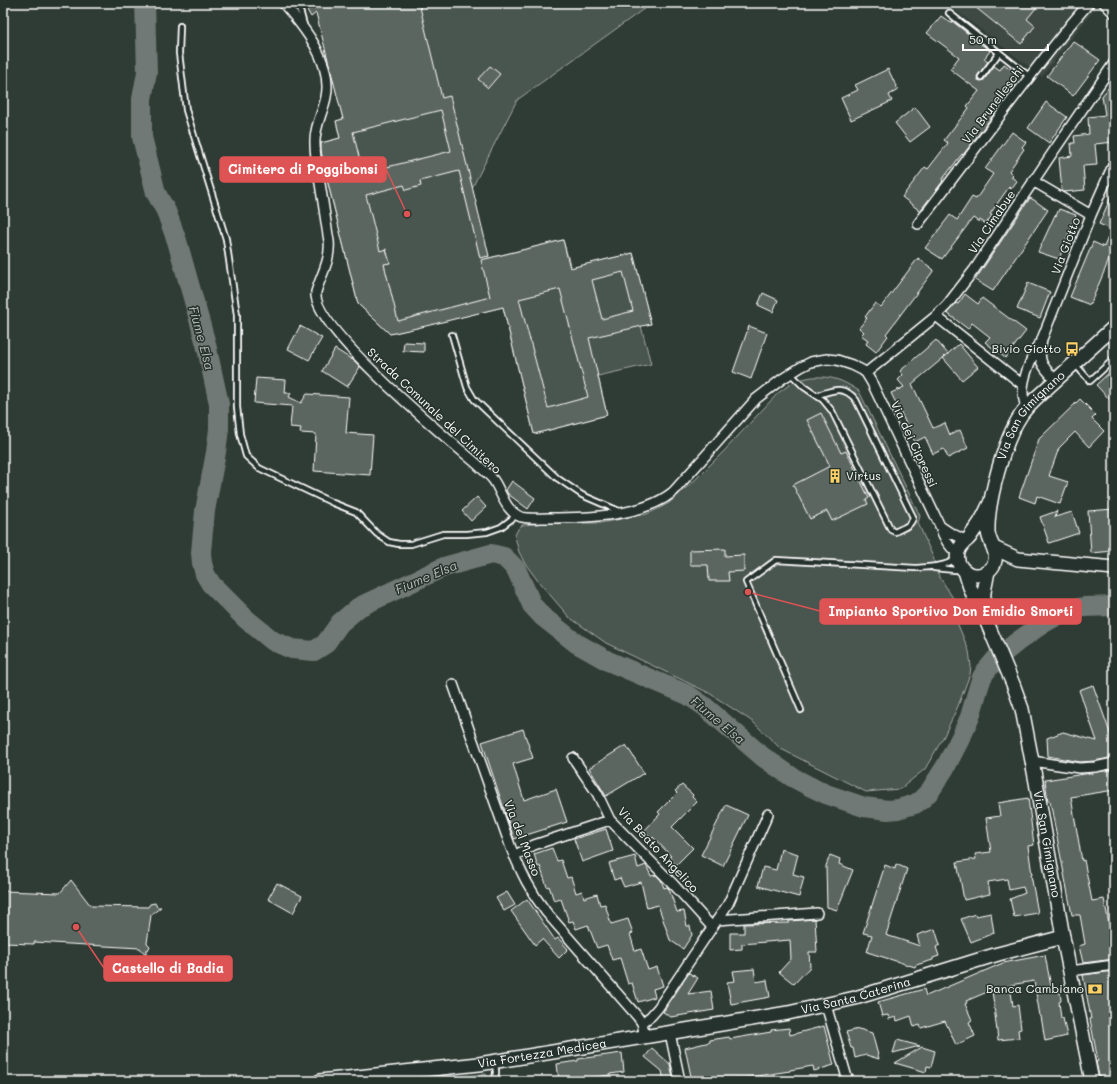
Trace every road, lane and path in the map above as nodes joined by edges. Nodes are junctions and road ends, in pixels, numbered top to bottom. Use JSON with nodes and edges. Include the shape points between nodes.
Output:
{"nodes":[{"id":1,"x":283,"y":3,"type":"edge"},
{"id":2,"x":296,"y":3,"type":"edge"},
{"id":3,"x":1089,"y":3,"type":"edge"},
{"id":4,"x":1104,"y":3,"type":"edge"},
{"id":5,"x":949,"y":13,"type":"dead end"},
{"id":6,"x":1114,"y":13,"type":"edge"},
{"id":7,"x":180,"y":26,"type":"dead end"},
{"id":8,"x":305,"y":29,"type":"junction"},
{"id":9,"x":999,"y":53,"type":"junction"},
{"id":10,"x":1114,"y":63,"type":"edge"},
{"id":11,"x":981,"y":77,"type":"dead end"},
{"id":12,"x":1030,"y":77,"type":"junction"},
{"id":13,"x":1114,"y":163,"type":"edge"},
{"id":14,"x":1033,"y":181,"type":"junction"},
{"id":15,"x":1091,"y":215,"type":"junction"},
{"id":16,"x":918,"y":224,"type":"dead end"},
{"id":17,"x":936,"y":316,"type":"junction"},
{"id":18,"x":1114,"y":327,"type":"edge"},
{"id":19,"x":452,"y":335,"type":"dead end"},
{"id":20,"x":1042,"y":339,"type":"junction"},
{"id":21,"x":1114,"y":359,"type":"edge"},
{"id":22,"x":1074,"y":363,"type":"junction"},
{"id":23,"x":866,"y":373,"type":"junction"},
{"id":24,"x":790,"y":374,"type":"junction"},
{"id":25,"x":1056,"y":380,"type":"junction"},
{"id":26,"x":1023,"y":385,"type":"junction"},
{"id":27,"x":818,"y":395,"type":"junction"},
{"id":28,"x":1026,"y":408,"type":"junction"},
{"id":29,"x":990,"y":503,"type":"junction"},
{"id":30,"x":622,"y":512,"type":"junction"},
{"id":31,"x":517,"y":515,"type":"junction"},
{"id":32,"x":940,"y":526,"type":"junction"},
{"id":33,"x":967,"y":539,"type":"junction"},
{"id":34,"x":992,"y":546,"type":"junction"},
{"id":35,"x":1018,"y":559,"type":"junction"},
{"id":36,"x":960,"y":563,"type":"junction"},
{"id":37,"x":931,"y":567,"type":"junction"},
{"id":38,"x":1114,"y":568,"type":"edge"},
{"id":39,"x":990,"y":570,"type":"junction"},
{"id":40,"x":983,"y":613,"type":"junction"},
{"id":41,"x":453,"y":684,"type":"dead end"},
{"id":42,"x":801,"y":710,"type":"dead end"},
{"id":43,"x":573,"y":758,"type":"dead end"},
{"id":44,"x":1032,"y":761,"type":"junction"},
{"id":45,"x":1114,"y":764,"type":"edge"},
{"id":46,"x":768,"y":814,"type":"dead end"},
{"id":47,"x":610,"y":820,"type":"junction"},
{"id":48,"x":514,"y":856,"type":"junction"},
{"id":49,"x":817,"y":914,"type":"dead end"},
{"id":50,"x":715,"y":924,"type":"junction"},
{"id":51,"x":1062,"y":936,"type":"junction"},
{"id":52,"x":1114,"y":965,"type":"edge"},
{"id":53,"x":1070,"y":971,"type":"junction"},
{"id":54,"x":826,"y":1005,"type":"junction"},
{"id":55,"x":642,"y":1023,"type":"junction"},
{"id":56,"x":670,"y":1033,"type":"junction"},
{"id":57,"x":645,"y":1037,"type":"junction"},
{"id":58,"x":494,"y":1061,"type":"junction"},
{"id":59,"x":320,"y":1081,"type":"edge"},
{"id":60,"x":496,"y":1081,"type":"edge"},
{"id":61,"x":680,"y":1081,"type":"edge"},
{"id":62,"x":848,"y":1081,"type":"edge"},
{"id":63,"x":1092,"y":1081,"type":"edge"}],
"edges":[{"from":1,"to":8,"type":"street","name":"Strada Comunale del Cimitero"},
{"from":2,"to":8,"type":"lane"},
{"from":3,"to":12,"type":"street","name":"Via Brunelleschi"},
{"from":4,"to":6,"type":"street"},
{"from":5,"to":9,"type":"lane"},
{"from":7,"to":31,"type":"lane","via":[[179,53],[186,110],[226,239],[237,315],[237,407],[246,456],[259,468],[356,512],[377,534],[389,542],[411,544],[443,534],[487,532],[501,527]]},
{"from":8,"to":31,"type":"street","name":"Strada Comunale del Cimitero","via":[[322,59],[327,81],[326,99],[315,144],[330,252],[317,287],[316,297],[320,308],[353,351],[402,399],[492,478],[505,502]]},
{"from":9,"to":11,"type":"lane"},
{"from":9,"to":12,"type":"lane"},
{"from":10,"to":14,"type":"street","name":"Via Cimabue"},
{"from":12,"to":16,"type":"street","name":"Via Brunelleschi"},
{"from":13,"to":15,"type":"street","name":"Via Giotto"},
{"from":14,"to":15,"type":"street"},
{"from":14,"to":17,"type":"street","name":"Via Cimabue","via":[[966,281]]},
{"from":15,"to":20,"type":"street","name":"Via Giotto"},
{"from":17,"to":23,"type":"street","name":"Via Cimabue"},
{"from":17,"to":26,"type":"street"},
{"from":18,"to":22,"type":"main road","name":"Via San Gimignano"},
{"from":19,"to":30,"type":"lane","via":[[458,361],[474,399],[557,478],[582,495]]},
{"from":20,"to":25,"type":"street","name":"Via Giotto","via":[[1040,360],[1046,371]]},
{"from":20,"to":26,"type":"street","name":"Via Giotto"},
{"from":21,"to":22,"type":"lane","via":[[1090,381]]},
{"from":22,"to":25,"type":"main road","name":"Via San Gimignano"},
{"from":23,"to":24,"type":"street","via":[[846,363],[827,359],[811,362]]},
{"from":23,"to":32,"type":"street","name":"Via dei Cipressi"},
{"from":24,"to":27,"type":"lane"},
{"from":24,"to":30,"type":"street","via":[[752,403],[673,492],[652,505]]},
{"from":25,"to":28,"type":"main road","name":"Via San Gimignano"},
{"from":26,"to":28,"type":"street","name":"Via Giotto","via":[[1022,393]]},
{"from":27,"to":27,"type":"lane","via":[[832,411],[891,530],[895,532],[910,524],[913,517],[856,400],[843,390]]},
{"from":28,"to":29,"type":"main road","name":"Via San Gimignano","via":[[1008,440]]},
{"from":29,"to":33,"type":"main road","name":"Via San Gimignano"},
{"from":29,"to":34,"type":"main road","name":"Via San Gimignano","via":[[988,532]]},
{"from":30,"to":31,"type":"street","via":[[578,518]]},
{"from":32,"to":33,"type":"street"},
{"from":32,"to":36,"type":"street","name":"Via dei Cipressi"},
{"from":33,"to":34,"type":"main road","via":[[981,537]]},
{"from":33,"to":36,"type":"main road","name":"Via San Gimignano","via":[[959,548]]},
{"from":34,"to":35,"type":"main road"},
{"from":34,"to":39,"type":"main road","name":"Via San Gimignano","via":[[995,558]]},
{"from":35,"to":38,"type":"main road"},
{"from":35,"to":39,"type":"main road"},
{"from":36,"to":37,"type":"lane"},
{"from":36,"to":37,"type":"lane","via":[[955,570]]},
{"from":36,"to":39,"type":"main road","via":[[974,575]]},
{"from":36,"to":40,"type":"main road","name":"Via San Gimignano"},
{"from":37,"to":42,"type":"lane","via":[[906,568],[776,560],[746,582]]},
{"from":39,"to":40,"type":"main road","name":"Via San Gimignano","via":[[984,592]]},
{"from":40,"to":44,"type":"main road","name":"Via San Gimignano","via":[[1022,709]]},
{"from":41,"to":48,"type":"street","name":"Via del Masso"},
{"from":43,"to":47,"type":"street","name":"Via Beato Angelico","via":[[600,799]]},
{"from":44,"to":45,"type":"street","via":[[1079,768]]},
{"from":44,"to":51,"type":"main road","name":"Via San Gimignano"},
{"from":46,"to":50,"type":"street","via":[[730,898]]},
{"from":47,"to":48,"type":"street","via":[[534,845]]},
{"from":47,"to":50,"type":"street","name":"Via Beato Angelico"},
{"from":48,"to":55,"type":"street","name":"Via del Masso","via":[[541,906]]},
{"from":49,"to":50,"type":"street"},
{"from":50,"to":55,"type":"street","via":[[658,1008]]},
{"from":51,"to":53,"type":"main road","name":"Via San Gimignano"},
{"from":51,"to":54,"type":"main road","name":"Via Santa Caterina"},
{"from":52,"to":53,"type":"street"},
{"from":53,"to":63,"type":"main road","name":"Via San Gimignano"},
{"from":54,"to":56,"type":"main road","name":"Via Santa Caterina"},
{"from":54,"to":62,"type":"street"},
{"from":55,"to":57,"type":"street","name":"Via del Masso"},
{"from":56,"to":57,"type":"main road","name":"Via Santa Caterina"},
{"from":56,"to":61,"type":"street"},
{"from":57,"to":58,"type":"main road","name":"Via Fortezza Medicea"},
{"from":58,"to":59,"type":"main road","name":"Via Fortezza Medicea"},
{"from":58,"to":60,"type":"lane"}]}
